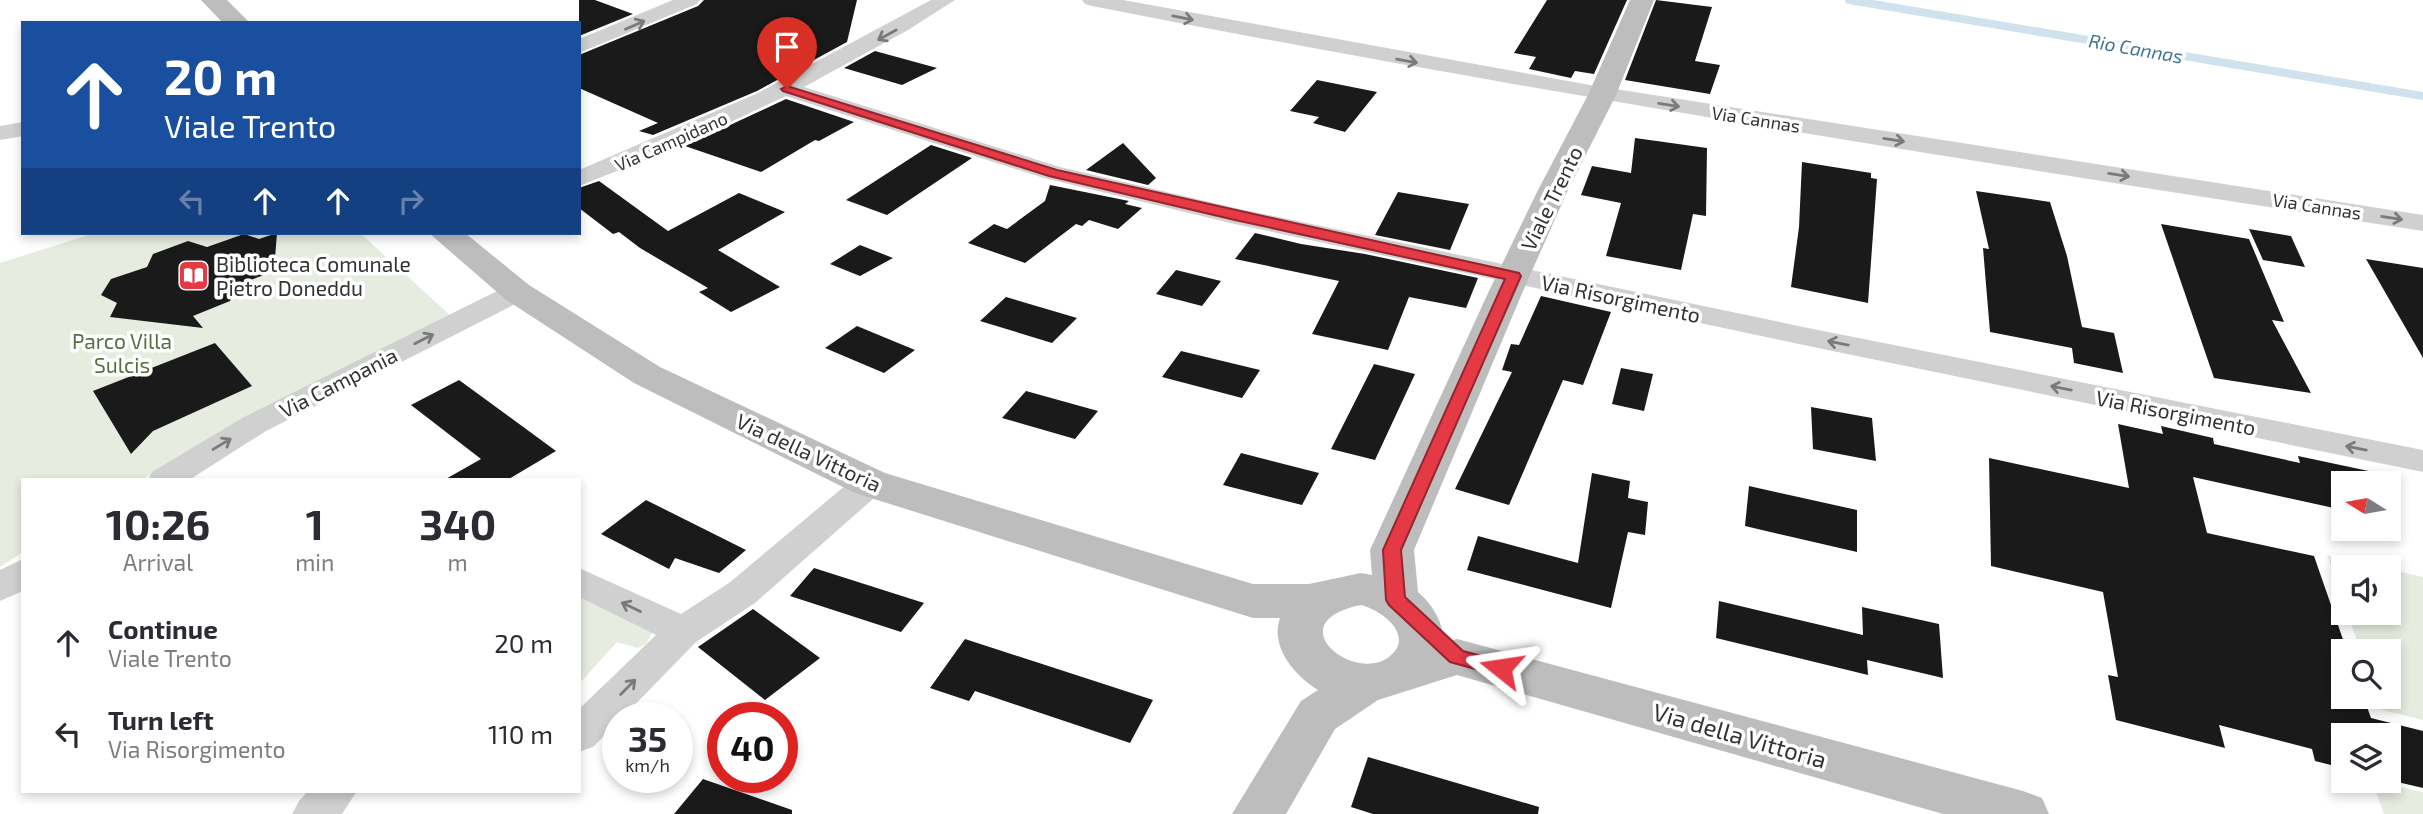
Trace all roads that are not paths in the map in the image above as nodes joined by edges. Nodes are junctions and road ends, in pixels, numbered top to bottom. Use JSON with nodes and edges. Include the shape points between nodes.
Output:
{"nodes":[{"id":1,"x":213,"y":0,"type":"edge"},
{"id":2,"x":690,"y":0,"type":"edge"},
{"id":3,"x":945,"y":0,"type":"edge"},
{"id":4,"x":1092,"y":0,"type":"edge"},
{"id":5,"x":1642,"y":0,"type":"edge"},
{"id":6,"x":236,"y":21,"type":"edge"},
{"id":7,"x":581,"y":46,"type":"edge"},
{"id":8,"x":787,"y":89,"type":"junction"},
{"id":9,"x":1602,"y":95,"type":"junction"},
{"id":10,"x":21,"y":129,"type":"edge"},
{"id":11,"x":0,"y":133,"type":"edge"},
{"id":12,"x":581,"y":178,"type":"edge"},
{"id":13,"x":2423,"y":223,"type":"edge"},
{"id":14,"x":447,"y":235,"type":"edge"},
{"id":15,"x":1514,"y":276,"type":"junction"},
{"id":16,"x":517,"y":292,"type":"junction"},
{"id":17,"x":2423,"y":461,"type":"edge"},
{"id":18,"x":167,"y":478,"type":"edge"},
{"id":19,"x":870,"y":484,"type":"junction"},
{"id":20,"x":21,"y":573,"type":"edge"},
{"id":21,"x":581,"y":582,"type":"edge"},
{"id":22,"x":0,"y":588,"type":"edge"},
{"id":23,"x":1392,"y":604,"type":"junction"},
{"id":24,"x":684,"y":632,"type":"junction"},
{"id":25,"x":1313,"y":655,"type":"junction"},
{"id":26,"x":1457,"y":657,"type":"junction"},
{"id":27,"x":1387,"y":675,"type":"junction"},
{"id":28,"x":581,"y":733,"type":"edge"},
{"id":29,"x":334,"y":793,"type":"edge"},
{"id":30,"x":314,"y":814,"type":"edge"},
{"id":31,"x":1258,"y":814,"type":"edge"},
{"id":32,"x":2023,"y":814,"type":"edge"}],
"edges":[{"from":1,"to":6,"type":"street"},
{"from":7,"to":2,"type":"street","one_way":true},
{"from":3,"to":8,"type":"street","name":"Via Campidano","one_way":true},
{"from":4,"to":9,"type":"street","name":"Via Cannas","one_way":true,"via":[[1314,45]]},
{"from":5,"to":9,"type":"street","name":"Viale Trento"},
{"from":8,"to":12,"type":"street","name":"Via Campidano"},
{"from":8,"to":15,"type":"street","name":"Via Risorgimento","via":[[1054,173]]},
{"from":9,"to":13,"type":"street","name":"Via Cannas","one_way":true},
{"from":9,"to":15,"type":"street","name":"Viale Trento"},
{"from":10,"to":11,"type":"street"},
{"from":14,"to":16,"type":"street","name":"Via della Vittoria"},
{"from":17,"to":15,"type":"street","name":"Via Risorgimento","one_way":true},
{"from":15,"to":23,"type":"street","name":"Viale Trento","via":[[1392,550]]},
{"from":18,"to":16,"type":"street","name":"Via Campania","one_way":true,"via":[[255,424]]},
{"from":16,"to":19,"type":"street","name":"Via della Vittoria","via":[[646,375]]},
{"from":19,"to":24,"type":"street","via":[[742,593]]},
{"from":19,"to":25,"type":"street","name":"Via della Vittoria","via":[[1253,601],[1272,624]]},
{"from":20,"to":22,"type":"street"},
{"from":24,"to":21,"type":"street","one_way":true},
{"from":23,"to":25,"type":"street","via":[[1343,590]]},
{"from":23,"to":26,"type":"street","name":"Via della Vittoria","via":[[1432,632]]},
{"from":23,"to":27,"type":"street","name":"Viale Trento","via":[[1422,643],[1418,657]]},
{"from":28,"to":24,"type":"street","one_way":true},
{"from":25,"to":27,"type":"street"},
{"from":25,"to":31,"type":"street"},
{"from":26,"to":27,"type":"street","name":"Via della Vittoria"},
{"from":26,"to":32,"type":"street","name":"Via della Vittoria"},
{"from":29,"to":30,"type":"street"}]}
